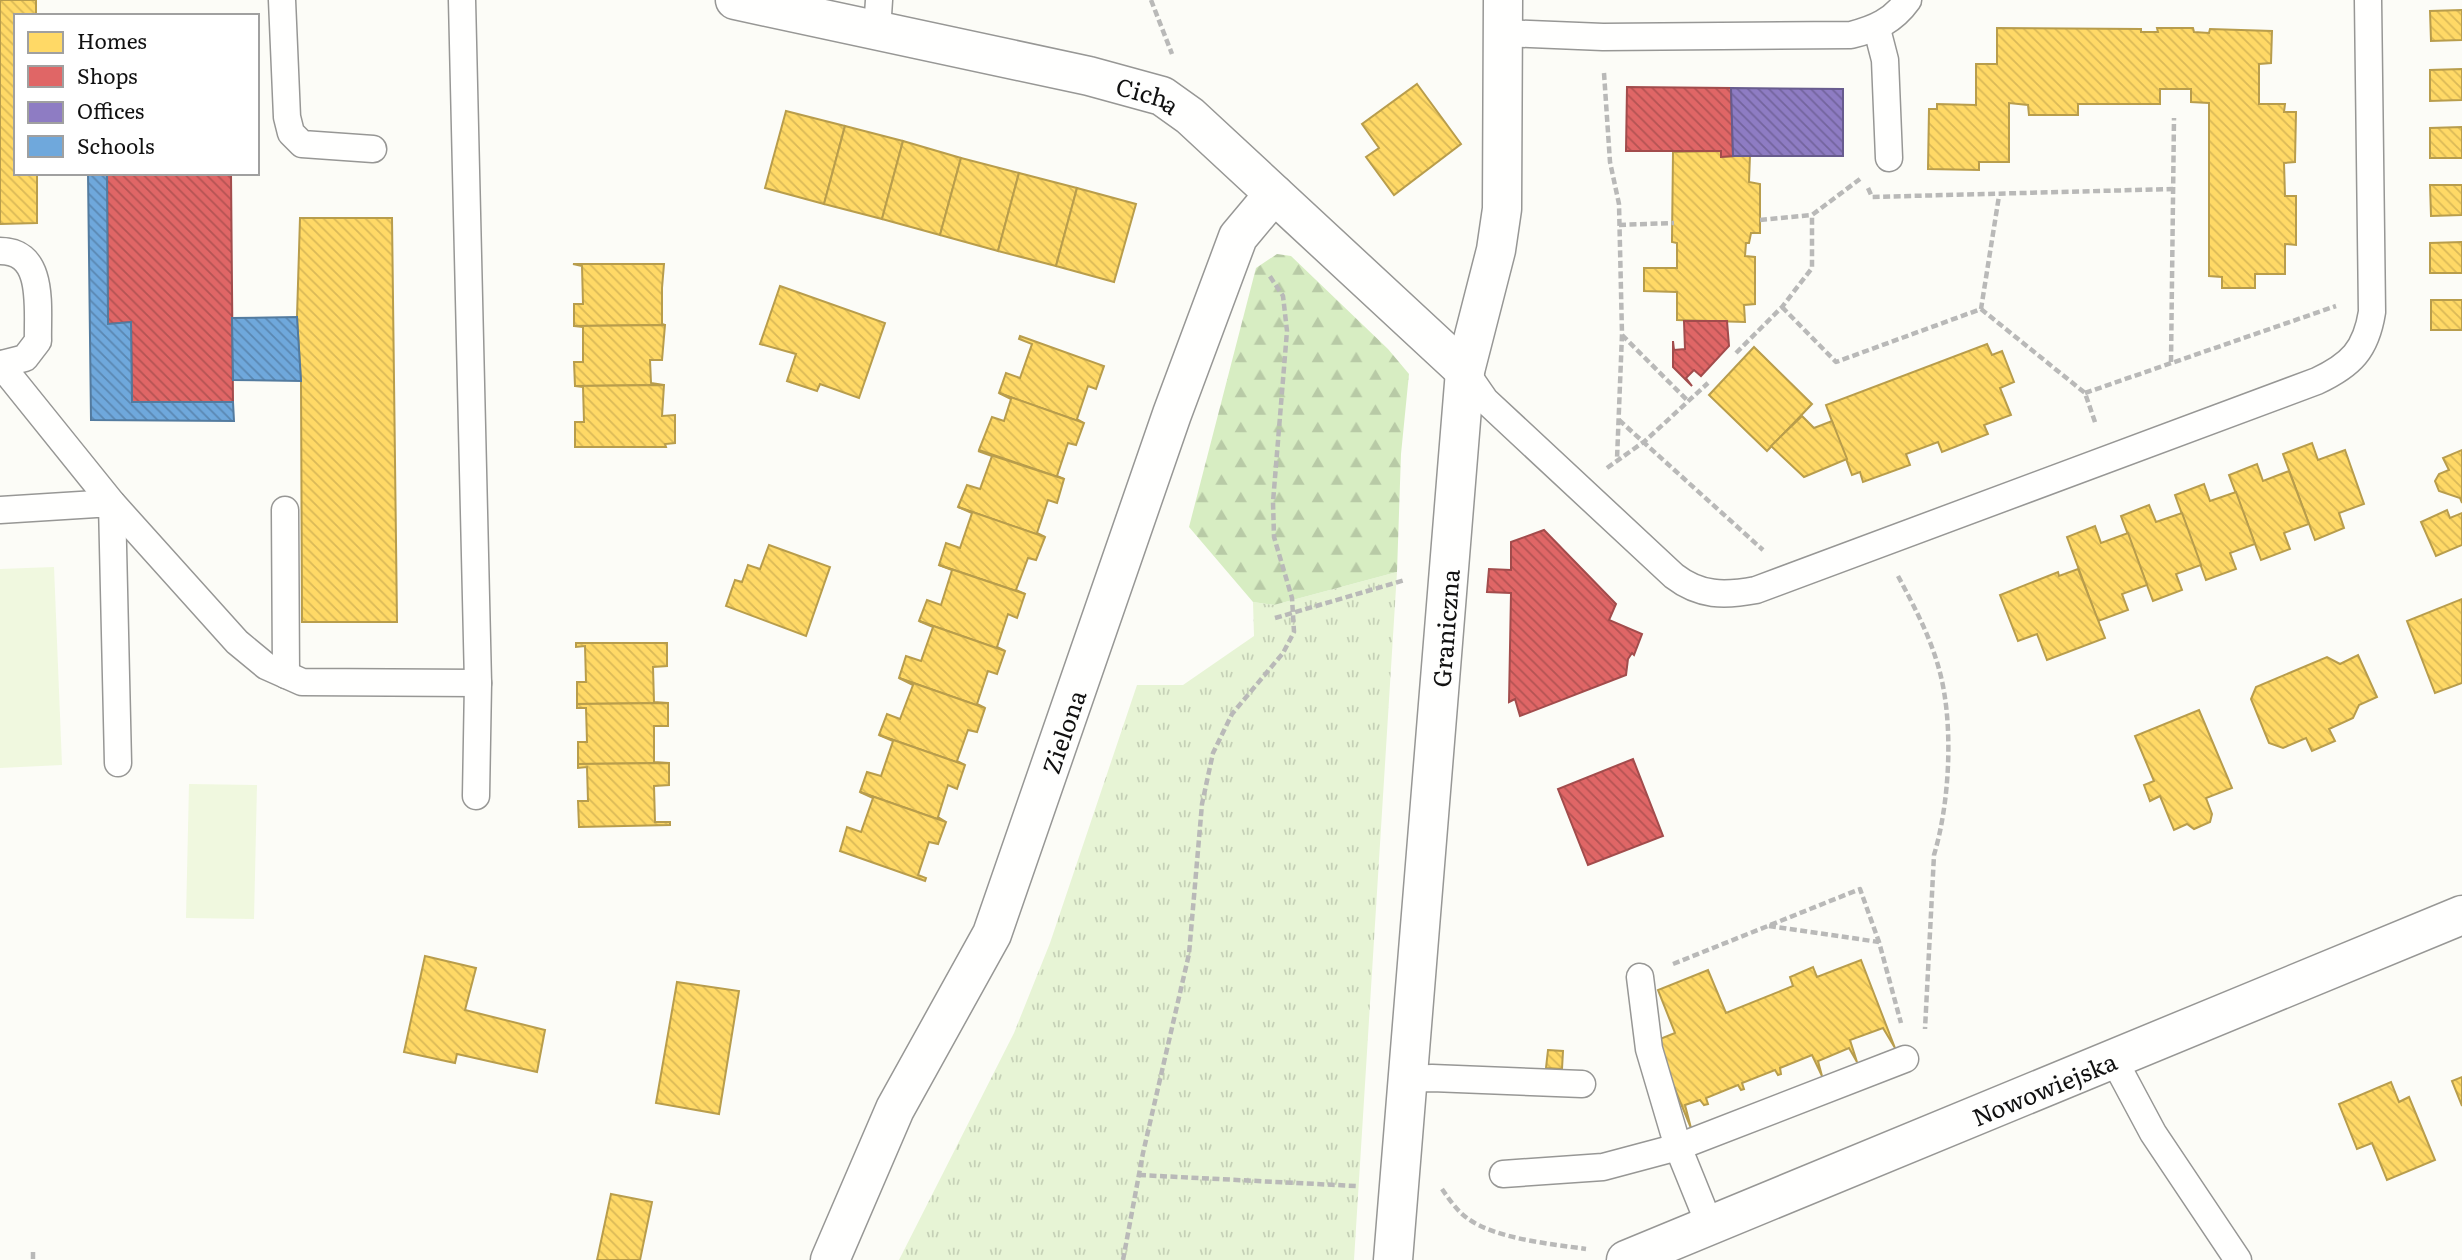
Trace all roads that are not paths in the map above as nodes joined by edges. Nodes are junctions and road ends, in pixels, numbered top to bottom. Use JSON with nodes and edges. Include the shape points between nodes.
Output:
{"nodes":[{"id":1,"x":282,"y":0,"type":"edge"},
{"id":2,"x":462,"y":0,"type":"edge"},
{"id":3,"x":735,"y":0,"type":"edge"},
{"id":4,"x":1908,"y":0,"type":"edge"},
{"id":5,"x":2368,"y":0,"type":"edge"},
{"id":6,"x":878,"y":15,"type":"edge"},
{"id":7,"x":1503,"y":16,"type":"edge"},
{"id":8,"x":1877,"y":29,"type":"junction"},
{"id":9,"x":373,"y":149,"type":"dead end"},
{"id":10,"x":1889,"y":158,"type":"road end"},
{"id":11,"x":1275,"y":194,"type":"junction"},
{"id":12,"x":0,"y":251,"type":"edge"},
{"id":13,"x":1,"y":364,"type":"edge"},
{"id":14,"x":1465,"y":371,"type":"junction"},
{"id":15,"x":112,"y":503,"type":"junction"},
{"id":16,"x":0,"y":510,"type":"edge"},
{"id":17,"x":285,"y":510,"type":"dead end"},
{"id":18,"x":286,"y":675,"type":"junction"},
{"id":19,"x":478,"y":683,"type":"junction"},
{"id":20,"x":117,"y":763,"type":"dead end"},
{"id":21,"x":476,"y":796,"type":"dead end"},
{"id":22,"x":2462,"y":915,"type":"edge"},
{"id":23,"x":1640,"y":977,"type":"road end"},
{"id":24,"x":1905,"y":1059,"type":"road end"},
{"id":25,"x":2114,"y":1060,"type":"junction"},
{"id":26,"x":1408,"y":1079,"type":"junction"},
{"id":27,"x":1582,"y":1084,"type":"dead end"},
{"id":28,"x":1678,"y":1147,"type":"junction"},
{"id":29,"x":1503,"y":1174,"type":"dead end"},
{"id":30,"x":1710,"y":1226,"type":"junction"},
{"id":31,"x":830,"y":1260,"type":"edge"},
{"id":32,"x":1393,"y":1260,"type":"edge"},
{"id":33,"x":1626,"y":1260,"type":"edge"},
{"id":34,"x":2238,"y":1260,"type":"edge"}],
"edges":[{"from":1,"to":9,"type":"lane","via":[[291,133],[302,144]]},
{"from":2,"to":19,"type":"lane"},
{"from":3,"to":6,"type":"street","name":"Cicha"},
{"from":4,"to":8,"type":"lane"},
{"from":5,"to":14,"type":"lane","via":[[2372,293],[2368,332],[2342,369],[1756,590],[1730,595],[1690,589],[1485,400]]},
{"from":6,"to":11,"type":"street","name":"Cicha","via":[[1161,96],[1190,116]]},
{"from":7,"to":8,"type":"lane","via":[[1591,37],[1851,35]]},
{"from":7,"to":14,"type":"street","name":"Graniczna","via":[[1502,209]]},
{"from":8,"to":10,"type":"lane","via":[[1885,60]]},
{"from":11,"to":14,"type":"street","name":"Cicha"},
{"from":11,"to":31,"type":"street","name":"Zielona","via":[[1238,237],[992,934],[895,1109]]},
{"from":12,"to":13,"type":"lane","via":[[12,251],[29,263],[36,280],[38,341],[25,358]]},
{"from":13,"to":15,"type":"lane"},
{"from":14,"to":26,"type":"street","name":"Graniczna"},
{"from":15,"to":16,"type":"lane"},
{"from":15,"to":18,"type":"lane","via":[[237,642],[266,666]]},
{"from":15,"to":20,"type":"lane"},
{"from":17,"to":18,"type":"lane"},
{"from":18,"to":19,"type":"lane","via":[[302,682]]},
{"from":19,"to":21,"type":"lane"},
{"from":22,"to":25,"type":"street","name":"Nowowiejska"},
{"from":23,"to":28,"type":"lane","via":[[1649,1048]]},
{"from":24,"to":28,"type":"lane"},
{"from":25,"to":30,"type":"street","name":"Nowowiejska"},
{"from":25,"to":34,"type":"lane","via":[[2153,1133]]},
{"from":26,"to":27,"type":"lane"},
{"from":26,"to":32,"type":"street","name":"Graniczna"},
{"from":28,"to":29,"type":"lane","via":[[1603,1167]]},
{"from":28,"to":30,"type":"lane"},
{"from":30,"to":33,"type":"street","name":"Nowowiejska"}]}
